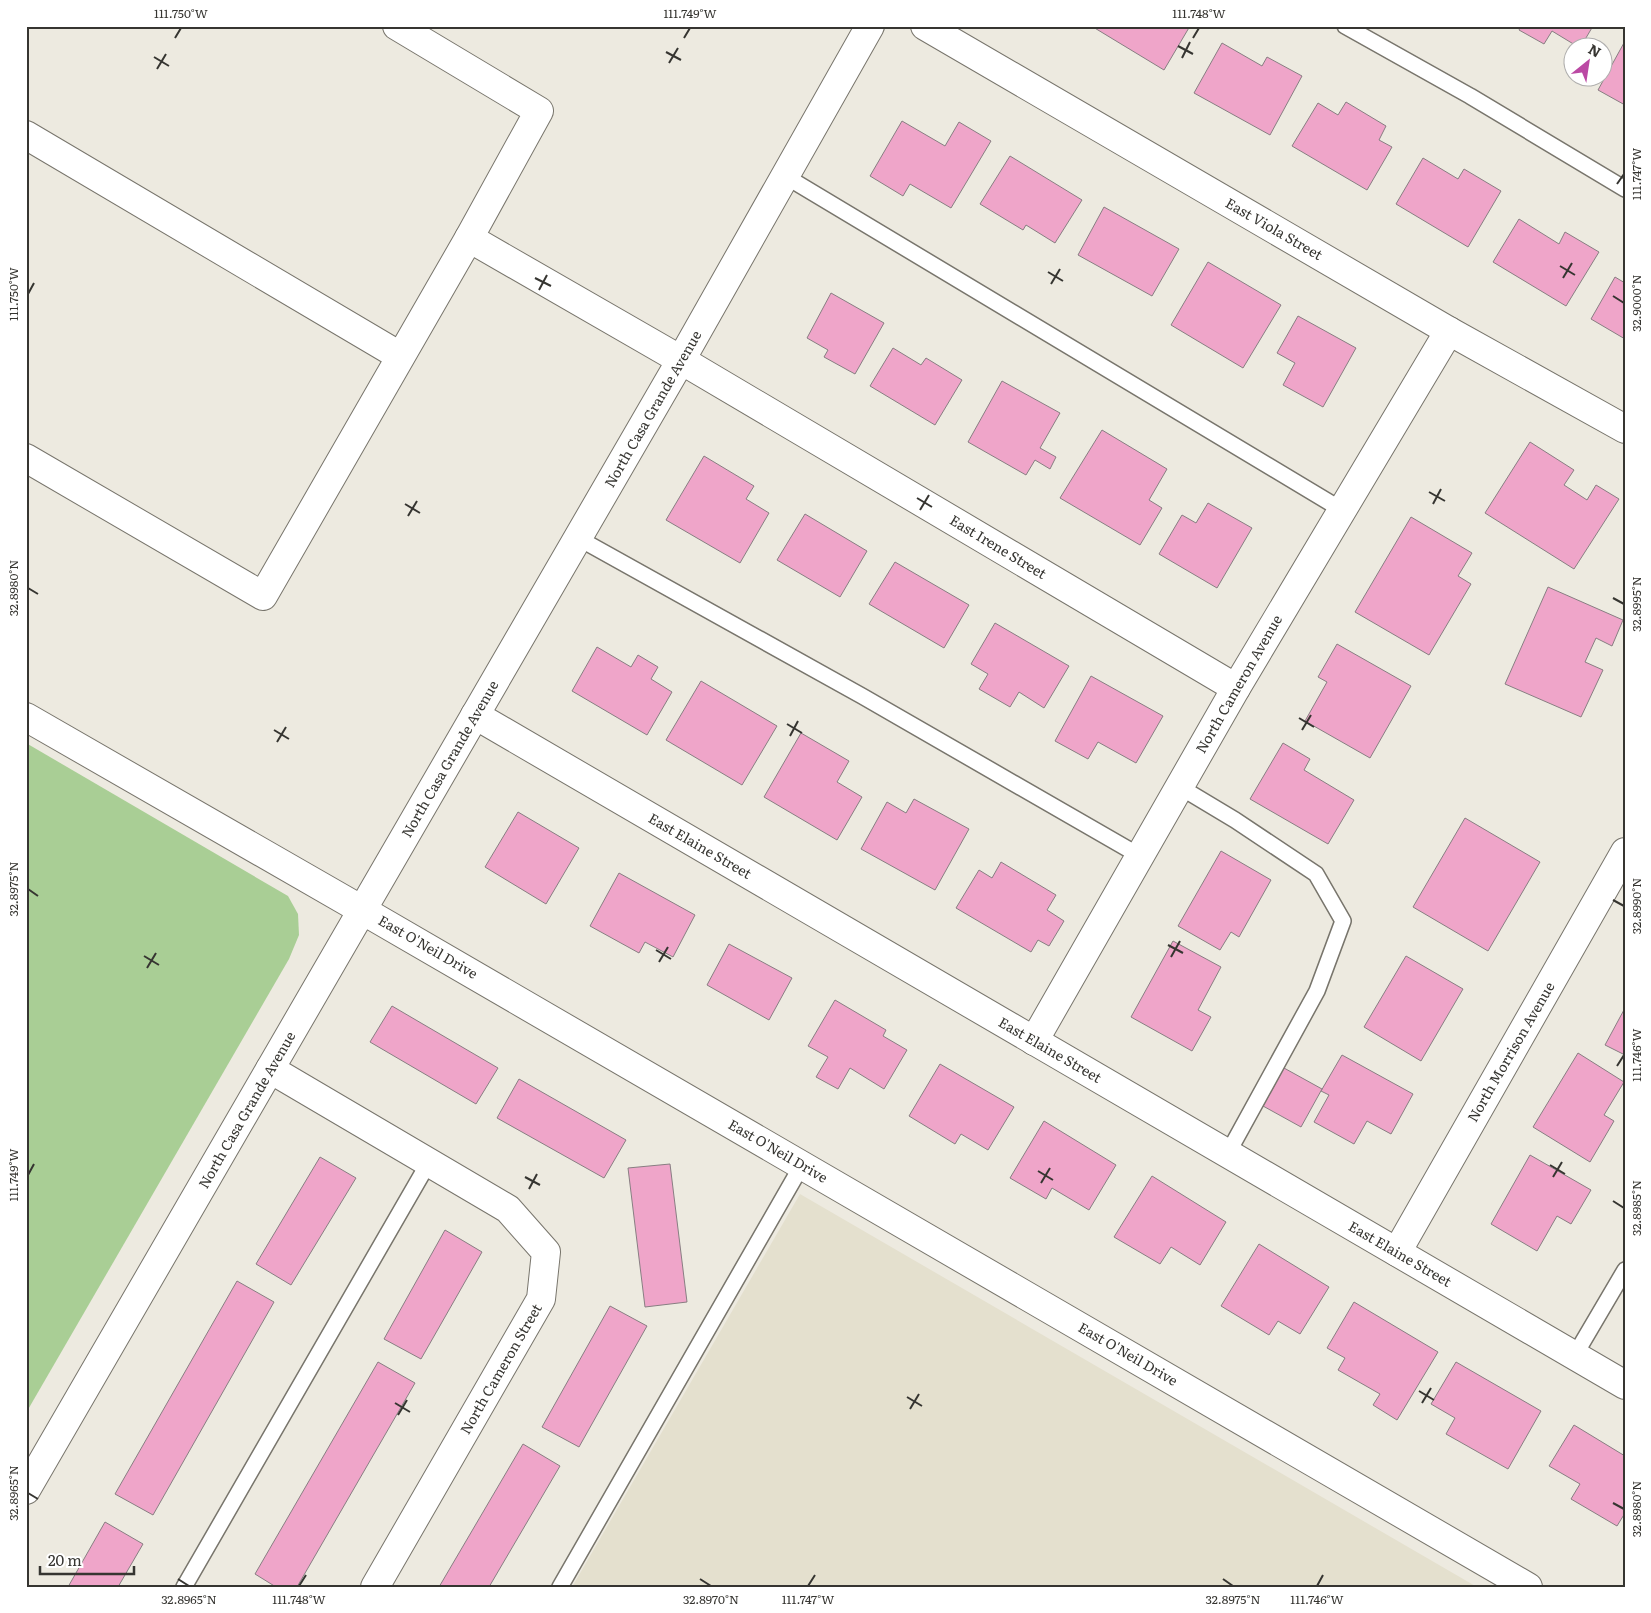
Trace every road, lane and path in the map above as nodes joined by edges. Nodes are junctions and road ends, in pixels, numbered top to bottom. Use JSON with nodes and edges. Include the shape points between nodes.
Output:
{"nodes":[{"id":1,"x":397,"y":26,"type":"edge"},
{"id":2,"x":870,"y":26,"type":"edge"},
{"id":3,"x":925,"y":26,"type":"edge"},
{"id":4,"x":1345,"y":26,"type":"edge"},
{"id":5,"x":26,"y":135,"type":"edge"},
{"id":6,"x":785,"y":176,"type":"junction"},
{"id":7,"x":1625,"y":189,"type":"edge"},
{"id":8,"x":469,"y":238,"type":"junction"},
{"id":9,"x":1449,"y":331,"type":"junction"},
{"id":10,"x":400,"y":356,"type":"junction"},
{"id":11,"x":682,"y":360,"type":"junction"},
{"id":12,"x":1625,"y":429,"type":"edge"},
{"id":13,"x":26,"y":458,"type":"edge"},
{"id":14,"x":1342,"y":510,"type":"junction"},
{"id":15,"x":578,"y":538,"type":"junction"},
{"id":16,"x":1236,"y":688,"type":"junction"},
{"id":17,"x":475,"y":715,"type":"junction"},
{"id":18,"x":26,"y":717,"type":"edge"},
{"id":19,"x":1180,"y":787,"type":"junction"},
{"id":20,"x":1625,"y":852,"type":"edge"},
{"id":21,"x":1140,"y":856,"type":"junction"},
{"id":22,"x":362,"y":910,"type":"junction"},
{"id":23,"x":1034,"y":1040,"type":"junction"},
{"id":24,"x":270,"y":1069,"type":"junction"},
{"id":25,"x":1228,"y":1153,"type":"junction"},
{"id":26,"x":428,"y":1162,"type":"junction"},
{"id":27,"x":802,"y":1165,"type":"junction"},
{"id":28,"x":1397,"y":1252,"type":"junction"},
{"id":29,"x":1625,"y":1270,"type":"edge"},
{"id":30,"x":1575,"y":1356,"type":"junction"},
{"id":31,"x":1625,"y":1385,"type":"edge"},
{"id":32,"x":26,"y":1490,"type":"edge"},
{"id":33,"x":184,"y":1587,"type":"edge"},
{"id":34,"x":375,"y":1587,"type":"edge"},
{"id":35,"x":560,"y":1587,"type":"edge"},
{"id":36,"x":1528,"y":1587,"type":"edge"}],
"edges":[{"from":1,"to":8,"type":"street","via":[[539,111]]},
{"from":2,"to":6,"type":"street","name":"North Casa Grande Avenue"},
{"from":3,"to":9,"type":"street","name":"East Viola Street"},
{"from":4,"to":7,"type":"lane"},
{"from":5,"to":10,"type":"street"},
{"from":6,"to":11,"type":"street","name":"North Casa Grande Avenue"},
{"from":6,"to":14,"type":"lane"},
{"from":8,"to":10,"type":"street"},
{"from":8,"to":11,"type":"street","name":"East Irene Street"},
{"from":9,"to":12,"type":"street","name":"East Viola Street"},
{"from":9,"to":14,"type":"street","name":"North Cameron Avenue"},
{"from":10,"to":13,"type":"street","via":[[263,596]]},
{"from":11,"to":15,"type":"street","name":"North Casa Grande Avenue"},
{"from":11,"to":16,"type":"street","name":"East Irene Street"},
{"from":14,"to":16,"type":"street","name":"North Cameron Avenue"},
{"from":15,"to":17,"type":"street","name":"North Casa Grande Avenue"},
{"from":15,"to":21,"type":"lane"},
{"from":16,"to":19,"type":"street","name":"North Cameron Avenue"},
{"from":17,"to":22,"type":"street","name":"North Casa Grande Avenue"},
{"from":17,"to":23,"type":"street","name":"East Elaine Street"},
{"from":18,"to":22,"type":"street","name":"East O'Neil Drive"},
{"from":19,"to":21,"type":"street","name":"North Cameron Avenue"},
{"from":19,"to":25,"type":"lane","via":[[1316,874],[1342,921],[1318,991]]},
{"from":20,"to":28,"type":"street","name":"North Morrison Avenue"},
{"from":21,"to":23,"type":"street","name":"North Cameron Avenue"},
{"from":22,"to":24,"type":"street","name":"North Casa Grande Avenue"},
{"from":22,"to":27,"type":"street","name":"East O'Neil Drive"},
{"from":23,"to":25,"type":"street","name":"East Elaine Street"},
{"from":24,"to":26,"type":"street","name":"North Cameron Street"},
{"from":24,"to":32,"type":"street","name":"North Casa Grande Avenue"},
{"from":25,"to":28,"type":"street","name":"East Elaine Street"},
{"from":26,"to":33,"type":"lane"},
{"from":26,"to":34,"type":"street","name":"North Cameron Street","via":[[508,1209],[546,1252],[541,1299]]},
{"from":27,"to":35,"type":"lane"},
{"from":27,"to":36,"type":"street","name":"East O'Neil Drive"},
{"from":28,"to":30,"type":"street","name":"East Elaine Street"},
{"from":29,"to":30,"type":"lane"},
{"from":30,"to":31,"type":"street","name":"East Elaine Street"}]}
